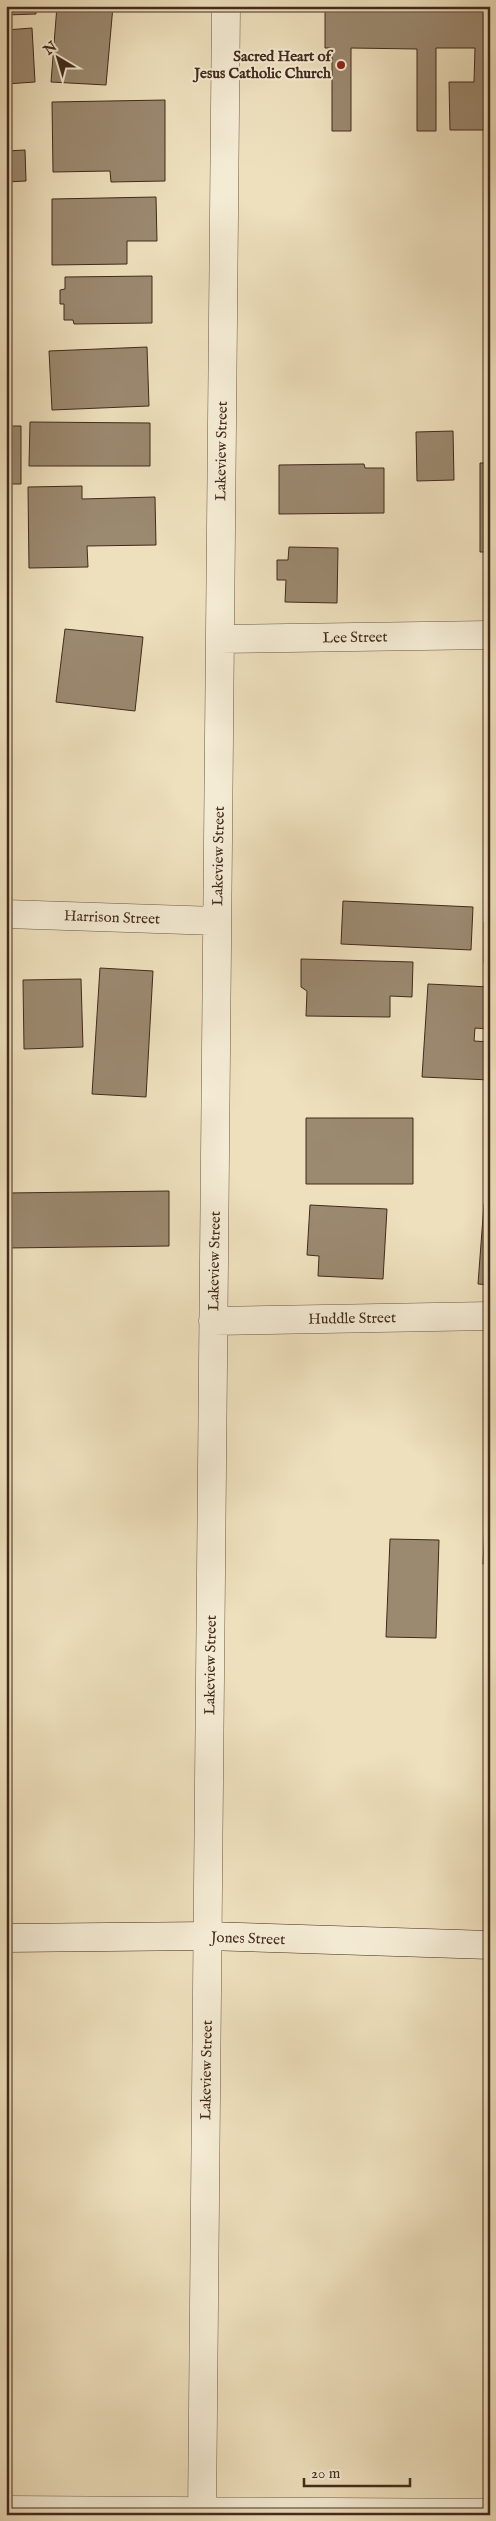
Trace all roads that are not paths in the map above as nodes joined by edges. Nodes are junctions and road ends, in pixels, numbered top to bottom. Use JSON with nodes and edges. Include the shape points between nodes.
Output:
{"nodes":[{"id":1,"x":226,"y":6,"type":"edge"},
{"id":2,"x":490,"y":635,"type":"edge"},
{"id":3,"x":220,"y":640,"type":"junction"},
{"id":4,"x":6,"y":914,"type":"edge"},
{"id":5,"x":217,"y":921,"type":"junction"},
{"id":6,"x":490,"y":1316,"type":"edge"},
{"id":7,"x":213,"y":1320,"type":"junction"},
{"id":8,"x":207,"y":1936,"type":"junction"},
{"id":9,"x":6,"y":1938,"type":"edge"},
{"id":10,"x":490,"y":1945,"type":"edge"},
{"id":11,"x":6,"y":2510,"type":"edge"},
{"id":12,"x":202,"y":2513,"type":"edge"},
{"id":13,"x":490,"y":2513,"type":"edge"}],
"edges":[{"from":1,"to":3,"type":"street","name":"Lakeview Street"},
{"from":2,"to":3,"type":"street","name":"Lee Street"},
{"from":3,"to":5,"type":"street","name":"Lakeview Street"},
{"from":4,"to":5,"type":"street","name":"Harrison Street"},
{"from":5,"to":7,"type":"street","name":"Lakeview Street"},
{"from":6,"to":7,"type":"street","name":"Huddle Street"},
{"from":7,"to":8,"type":"street","name":"Lakeview Street"},
{"from":8,"to":9,"type":"street","name":"Jones Street"},
{"from":8,"to":10,"type":"street","name":"Jones Street"},
{"from":8,"to":12,"type":"street","name":"Lakeview Street"},
{"from":11,"to":12,"type":"street"},
{"from":12,"to":13,"type":"street"}]}
